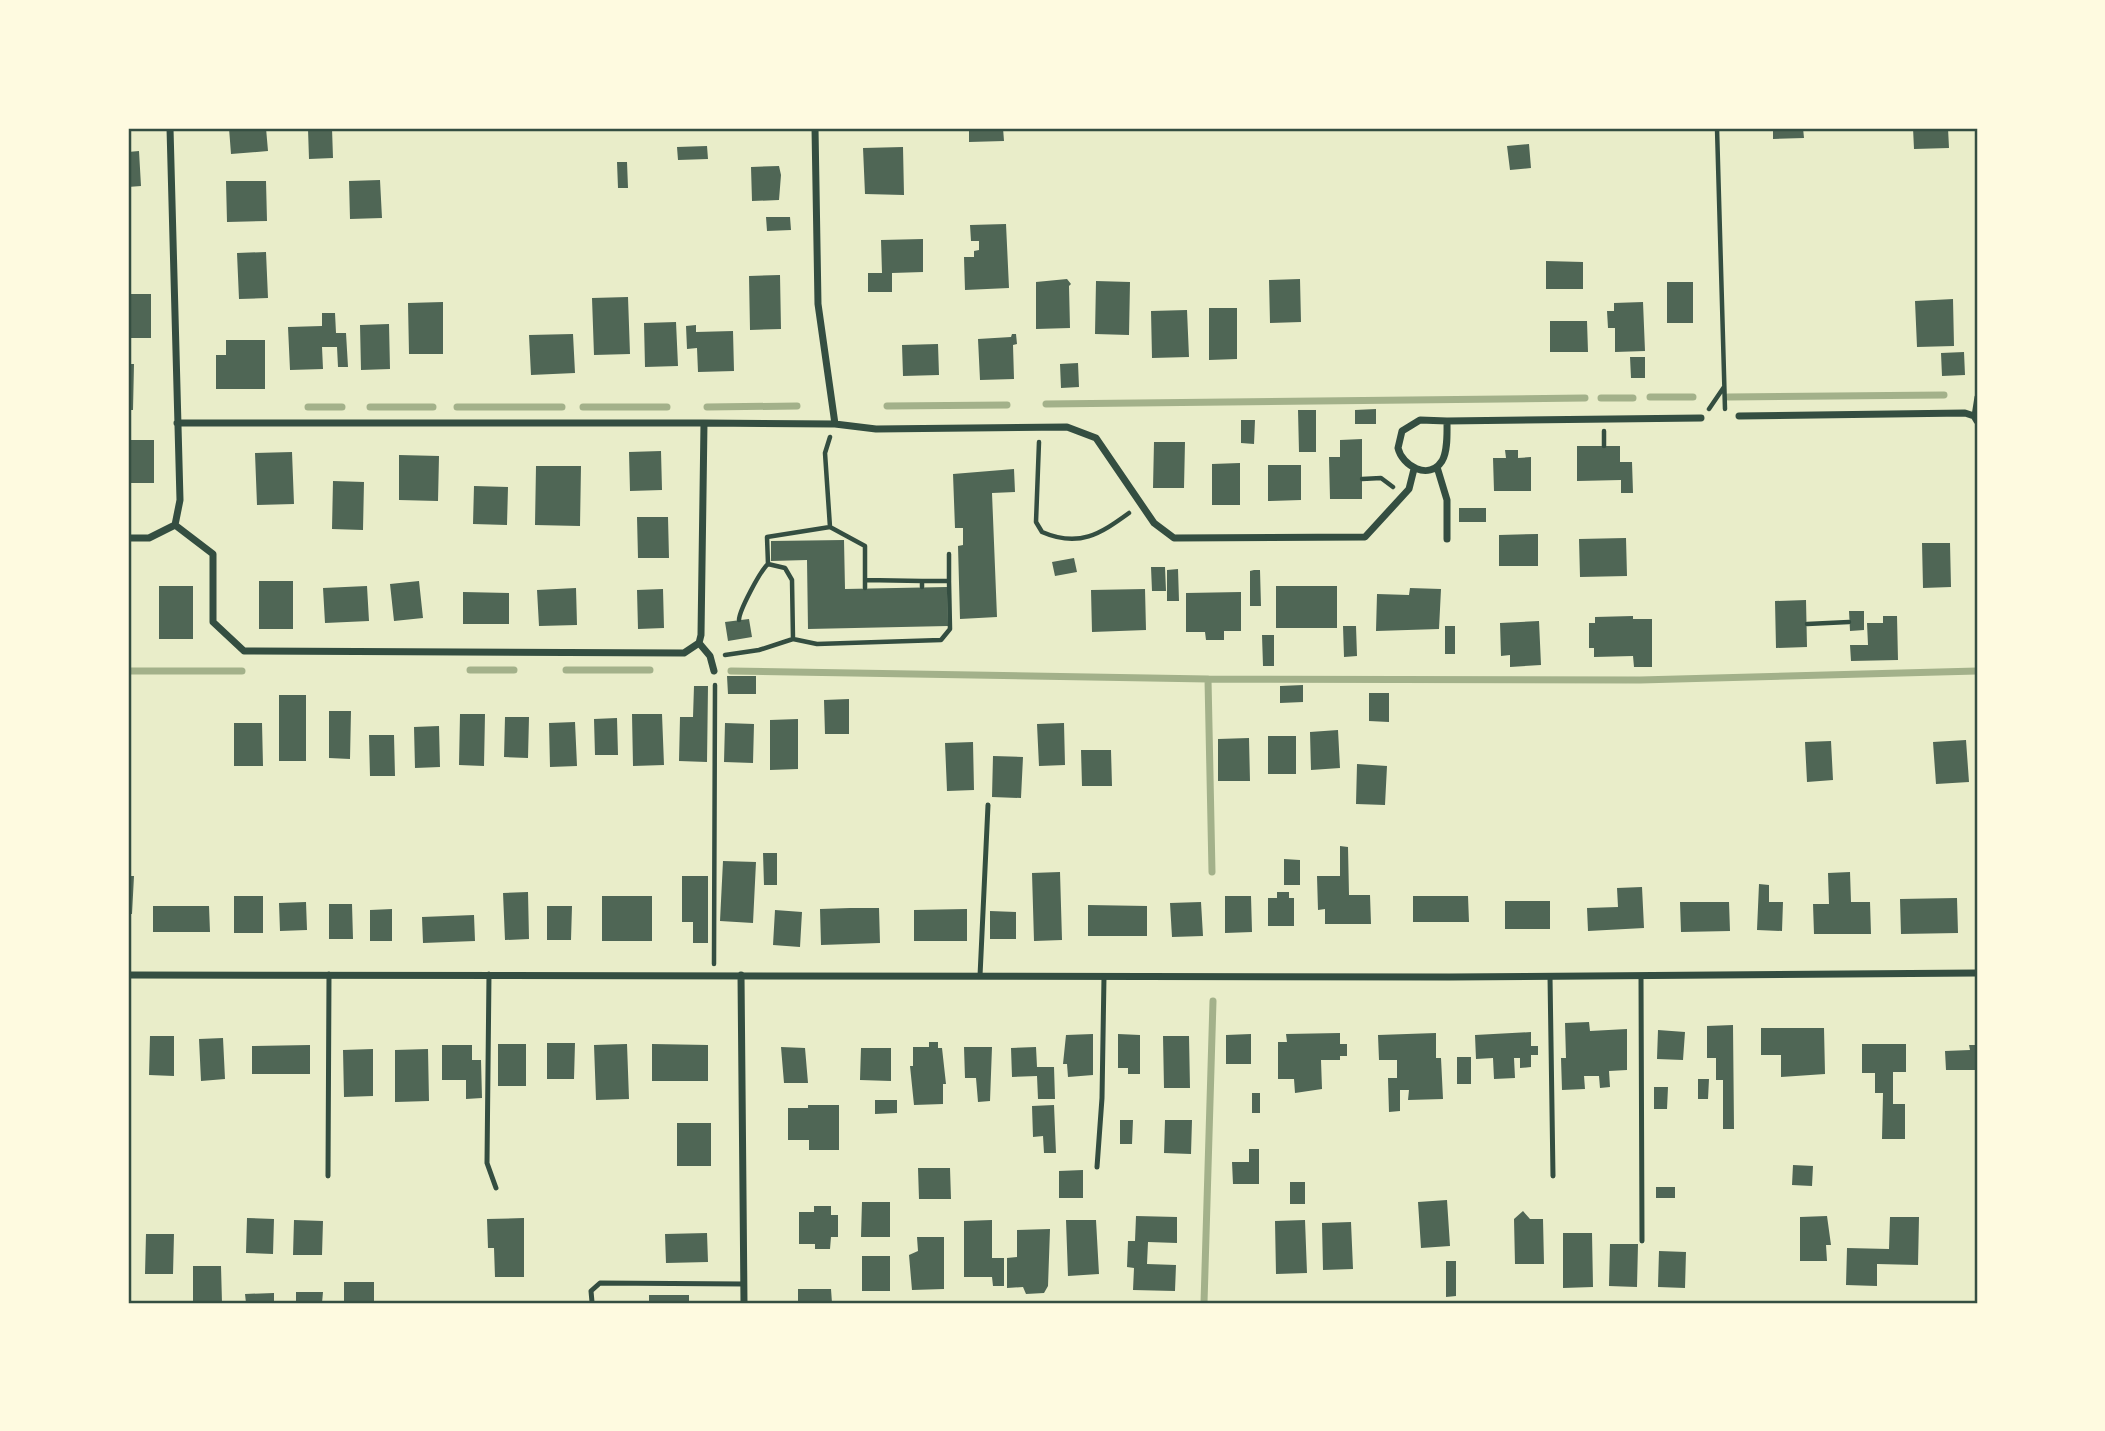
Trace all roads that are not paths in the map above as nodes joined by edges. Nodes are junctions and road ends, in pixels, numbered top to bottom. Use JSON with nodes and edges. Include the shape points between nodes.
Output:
{"nodes":[{"id":1,"x":170,"y":128,"type":"edge"},
{"id":2,"x":815,"y":128,"type":"edge"},
{"id":3,"x":1977,"y":397,"type":"edge"},
{"id":4,"x":1740,"y":416,"type":"road end"},
{"id":5,"x":1702,"y":418,"type":"road end"},
{"id":6,"x":1976,"y":419,"type":"edge"},
{"id":7,"x":1447,"y":421,"type":"junction"},
{"id":8,"x":177,"y":423,"type":"junction"},
{"id":9,"x":704,"y":423,"type":"junction"},
{"id":10,"x":835,"y":424,"type":"junction"},
{"id":11,"x":1437,"y":467,"type":"junction"},
{"id":12,"x":1414,"y":469,"type":"junction"},
{"id":13,"x":174,"y":525,"type":"junction"},
{"id":14,"x":128,"y":538,"type":"edge"},
{"id":15,"x":1447,"y":539,"type":"dead end"},
{"id":16,"x":699,"y":643,"type":"junction"},
{"id":17,"x":715,"y":671,"type":"road end"},
{"id":18,"x":988,"y":805,"type":"dead end"},
{"id":19,"x":1977,"y":973,"type":"edge"},
{"id":20,"x":329,"y":974,"type":"junction"},
{"id":21,"x":489,"y":974,"type":"junction"},
{"id":22,"x":128,"y":975,"type":"edge"},
{"id":23,"x":741,"y":975,"type":"junction"},
{"id":24,"x":1641,"y":975,"type":"junction"},
{"id":25,"x":980,"y":976,"type":"junction"},
{"id":26,"x":1550,"y":976,"type":"junction"},
{"id":27,"x":1104,"y":977,"type":"junction"},
{"id":28,"x":1097,"y":1167,"type":"dead end"},
{"id":29,"x":328,"y":1176,"type":"dead end"},
{"id":30,"x":1553,"y":1176,"type":"dead end"},
{"id":31,"x":496,"y":1188,"type":"dead end"},
{"id":32,"x":1643,"y":1241,"type":"dead end"},
{"id":33,"x":744,"y":1284,"type":"junction"},
{"id":34,"x":592,"y":1303,"type":"edge"},
{"id":35,"x":744,"y":1303,"type":"edge"}],
"edges":[{"from":1,"to":8,"type":"street"},
{"from":2,"to":10,"type":"street","via":[[818,304]]},
{"from":3,"to":6,"type":"lane"},
{"from":4,"to":6,"type":"street","via":[[1965,414]]},
{"from":5,"to":7,"type":"street"},
{"from":7,"to":11,"type":"street","via":[[1444,459]]},
{"from":7,"to":12,"type":"street","via":[[1420,420],[1402,430],[1399,455]]},
{"from":8,"to":9,"type":"street"},
{"from":8,"to":13,"type":"street","via":[[180,500]]},
{"from":9,"to":10,"type":"street"},
{"from":9,"to":16,"type":"street"},
{"from":10,"to":12,"type":"street","via":[[876,429],[1067,427],[1096,438],[1154,523],[1174,538],[1365,537],[1409,489]]},
{"from":11,"to":12,"type":"street"},
{"from":11,"to":15,"type":"street","via":[[1447,500]]},
{"from":13,"to":14,"type":"street","via":[[149,538]]},
{"from":13,"to":16,"type":"street","via":[[213,554],[213,622],[244,651],[684,653]]},
{"from":16,"to":17,"type":"street"},
{"from":18,"to":25,"type":"lane"},
{"from":19,"to":24,"type":"street"},
{"from":20,"to":21,"type":"street"},
{"from":20,"to":22,"type":"street"},
{"from":20,"to":29,"type":"lane"},
{"from":21,"to":23,"type":"street"},
{"from":21,"to":31,"type":"lane","via":[[487,1163]]},
{"from":23,"to":25,"type":"street"},
{"from":23,"to":33,"type":"street"},
{"from":24,"to":26,"type":"street"},
{"from":24,"to":32,"type":"lane"},
{"from":25,"to":27,"type":"street"},
{"from":26,"to":27,"type":"street"},
{"from":26,"to":30,"type":"lane"},
{"from":27,"to":28,"type":"lane"},
{"from":33,"to":34,"type":"lane","via":[[600,1283],[591,1291]]},
{"from":33,"to":35,"type":"street"}]}
